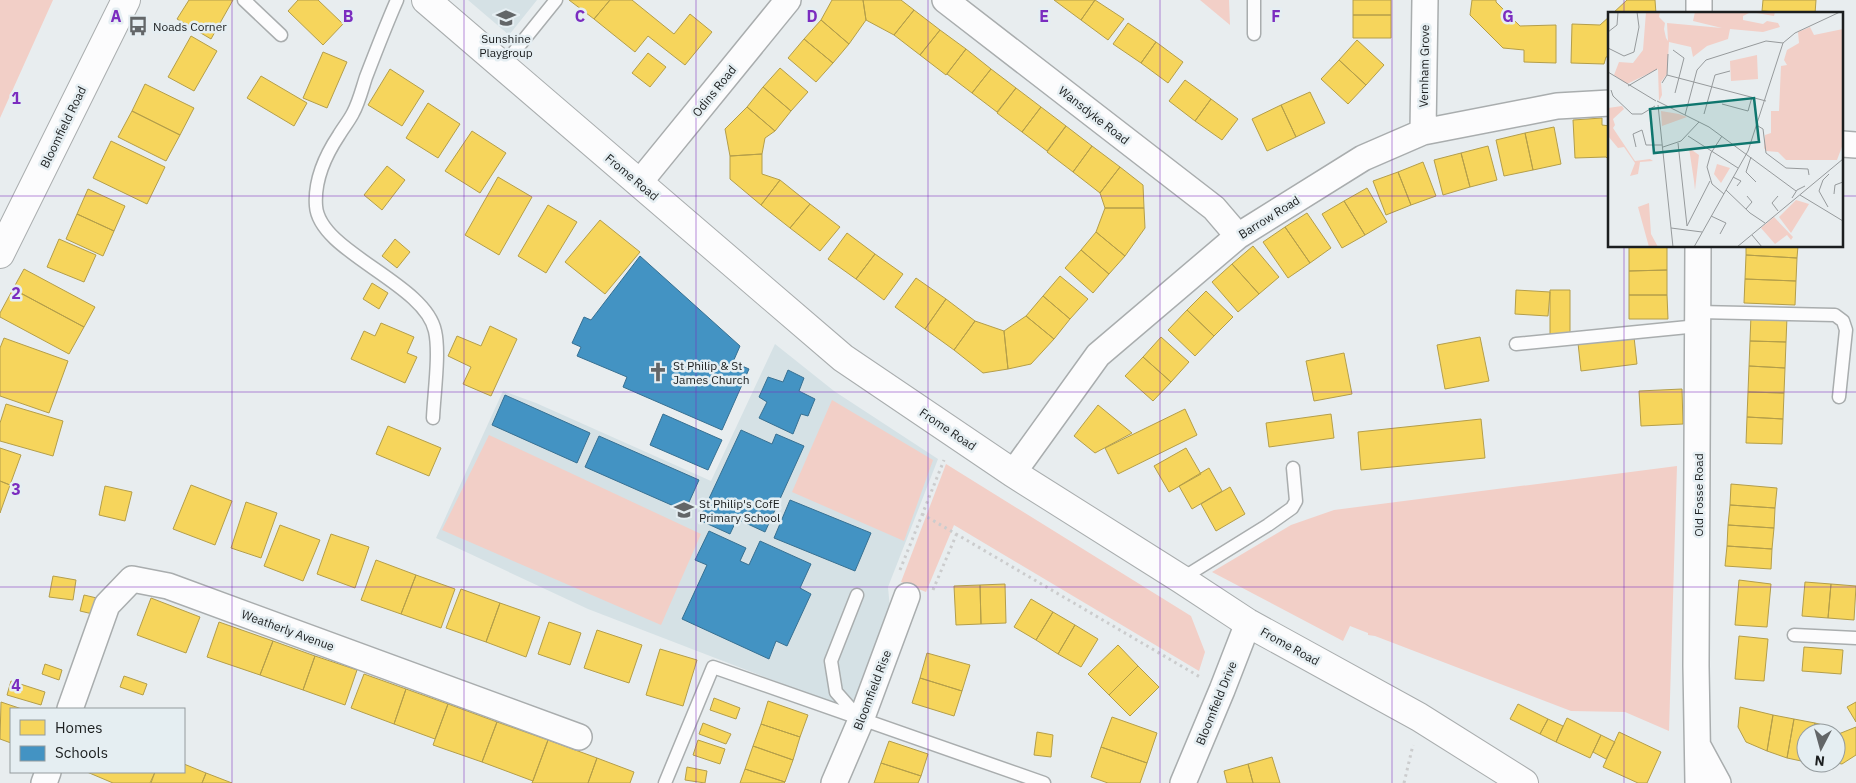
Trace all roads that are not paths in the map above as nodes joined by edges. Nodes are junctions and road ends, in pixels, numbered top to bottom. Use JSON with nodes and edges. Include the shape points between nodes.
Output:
{"nodes":[{"id":1,"x":126,"y":0,"type":"edge"},
{"id":2,"x":244,"y":0,"type":"edge"},
{"id":3,"x":397,"y":0,"type":"edge"},
{"id":4,"x":426,"y":0,"type":"edge"},
{"id":5,"x":556,"y":0,"type":"edge"},
{"id":6,"x":788,"y":0,"type":"edge"},
{"id":7,"x":945,"y":0,"type":"edge"},
{"id":8,"x":1254,"y":0,"type":"edge"},
{"id":9,"x":1425,"y":0,"type":"edge"},
{"id":10,"x":1254,"y":34,"type":"dead end"},
{"id":11,"x":281,"y":35,"type":"dead end"},
{"id":12,"x":502,"y":67,"type":"junction"},
{"id":13,"x":1608,"y":103,"type":"edge"},
{"id":14,"x":1423,"y":132,"type":"junction"},
{"id":15,"x":639,"y":183,"type":"junction"},
{"id":16,"x":1238,"y":236,"type":"junction"},
{"id":17,"x":1698,"y":248,"type":"edge"},
{"id":18,"x":0,"y":254,"type":"edge"},
{"id":19,"x":1698,"y":319,"type":"junction"},
{"id":20,"x":1516,"y":344,"type":"dead end"},
{"id":21,"x":1839,"y":397,"type":"dead end"},
{"id":22,"x":433,"y":418,"type":"dead end"},
{"id":23,"x":1293,"y":468,"type":"dead end"},
{"id":24,"x":1013,"y":473,"type":"junction"},
{"id":25,"x":1181,"y":579,"type":"junction"},
{"id":26,"x":857,"y":595,"type":"dead end"},
{"id":27,"x":907,"y":596,"type":"road end"},
{"id":28,"x":1248,"y":623,"type":"junction"},
{"id":29,"x":1794,"y":635,"type":"dead end"},
{"id":30,"x":1856,"y":638,"type":"edge"},
{"id":31,"x":70,"y":708,"type":"edge"},
{"id":32,"x":861,"y":720,"type":"junction"},
{"id":33,"x":579,"y":737,"type":"dead end"},
{"id":34,"x":1696,"y":744,"type":"junction"},
{"id":35,"x":1017,"y":779,"type":"edge"},
{"id":36,"x":665,"y":783,"type":"edge"},
{"id":37,"x":834,"y":783,"type":"edge"},
{"id":38,"x":1044,"y":783,"type":"edge"},
{"id":39,"x":1183,"y":783,"type":"edge"},
{"id":40,"x":1524,"y":783,"type":"edge"},
{"id":41,"x":1698,"y":783,"type":"edge"},
{"id":42,"x":1718,"y":783,"type":"edge"}],
"edges":[{"from":1,"to":18,"type":"street","name":"Bloomfield Road"},
{"from":2,"to":11,"type":"lane"},
{"from":3,"to":22,"type":"lane","via":[[353,113],[322,165],[316,186],[316,207],[322,226],[429,314],[437,346]]},
{"from":4,"to":12,"type":"street","name":"Frome Road"},
{"from":5,"to":12,"type":"lane"},
{"from":6,"to":15,"type":"street","name":"Odins Road"},
{"from":7,"to":16,"type":"street","name":"Wansdyke Road","via":[[1214,208]]},
{"from":8,"to":10,"type":"lane"},
{"from":9,"to":14,"type":"street","name":"Vernham Grove"},
{"from":12,"to":15,"type":"street","name":"Frome Road"},
{"from":13,"to":14,"type":"street","name":"Barrow Road","via":[[1557,106]]},
{"from":14,"to":16,"type":"street","name":"Barrow Road","via":[[1363,158]]},
{"from":15,"to":24,"type":"street","name":"Frome Road","via":[[843,358]]},
{"from":16,"to":24,"type":"street","name":"Barrow Road","via":[[1098,355]]},
{"from":17,"to":19,"type":"street","name":"Old Fosse Road"},
{"from":19,"to":20,"type":"lane"},
{"from":19,"to":21,"type":"lane","via":[[1835,316],[1843,321],[1846,330]]},
{"from":19,"to":34,"type":"street","name":"Old Fosse Road"},
{"from":23,"to":25,"type":"lane","via":[[1296,501],[1292,508]]},
{"from":24,"to":25,"type":"street","name":"Frome Road"},
{"from":25,"to":28,"type":"street","name":"Frome Road"},
{"from":26,"to":32,"type":"lane","via":[[831,661],[836,692]]},
{"from":27,"to":32,"type":"street","name":"Bloomfield Rise"},
{"from":28,"to":39,"type":"street","name":"Bloomfield Drive"},
{"from":28,"to":40,"type":"street","name":"Frome Road","via":[[1420,717]]},
{"from":29,"to":30,"type":"lane"},
{"from":31,"to":33,"type":"street","name":"Weatherly Avenue","via":[[107,605],[132,579],[168,586]]},
{"from":32,"to":35,"type":"lane"},
{"from":32,"to":36,"type":"lane","via":[[713,667]]},
{"from":32,"to":37,"type":"street","name":"Bloomfield Rise"},
{"from":34,"to":41,"type":"street","name":"Old Fosse Road"},
{"from":34,"to":42,"type":"street","name":"Old Fosse Road"},
{"from":35,"to":38,"type":"lane"}]}
